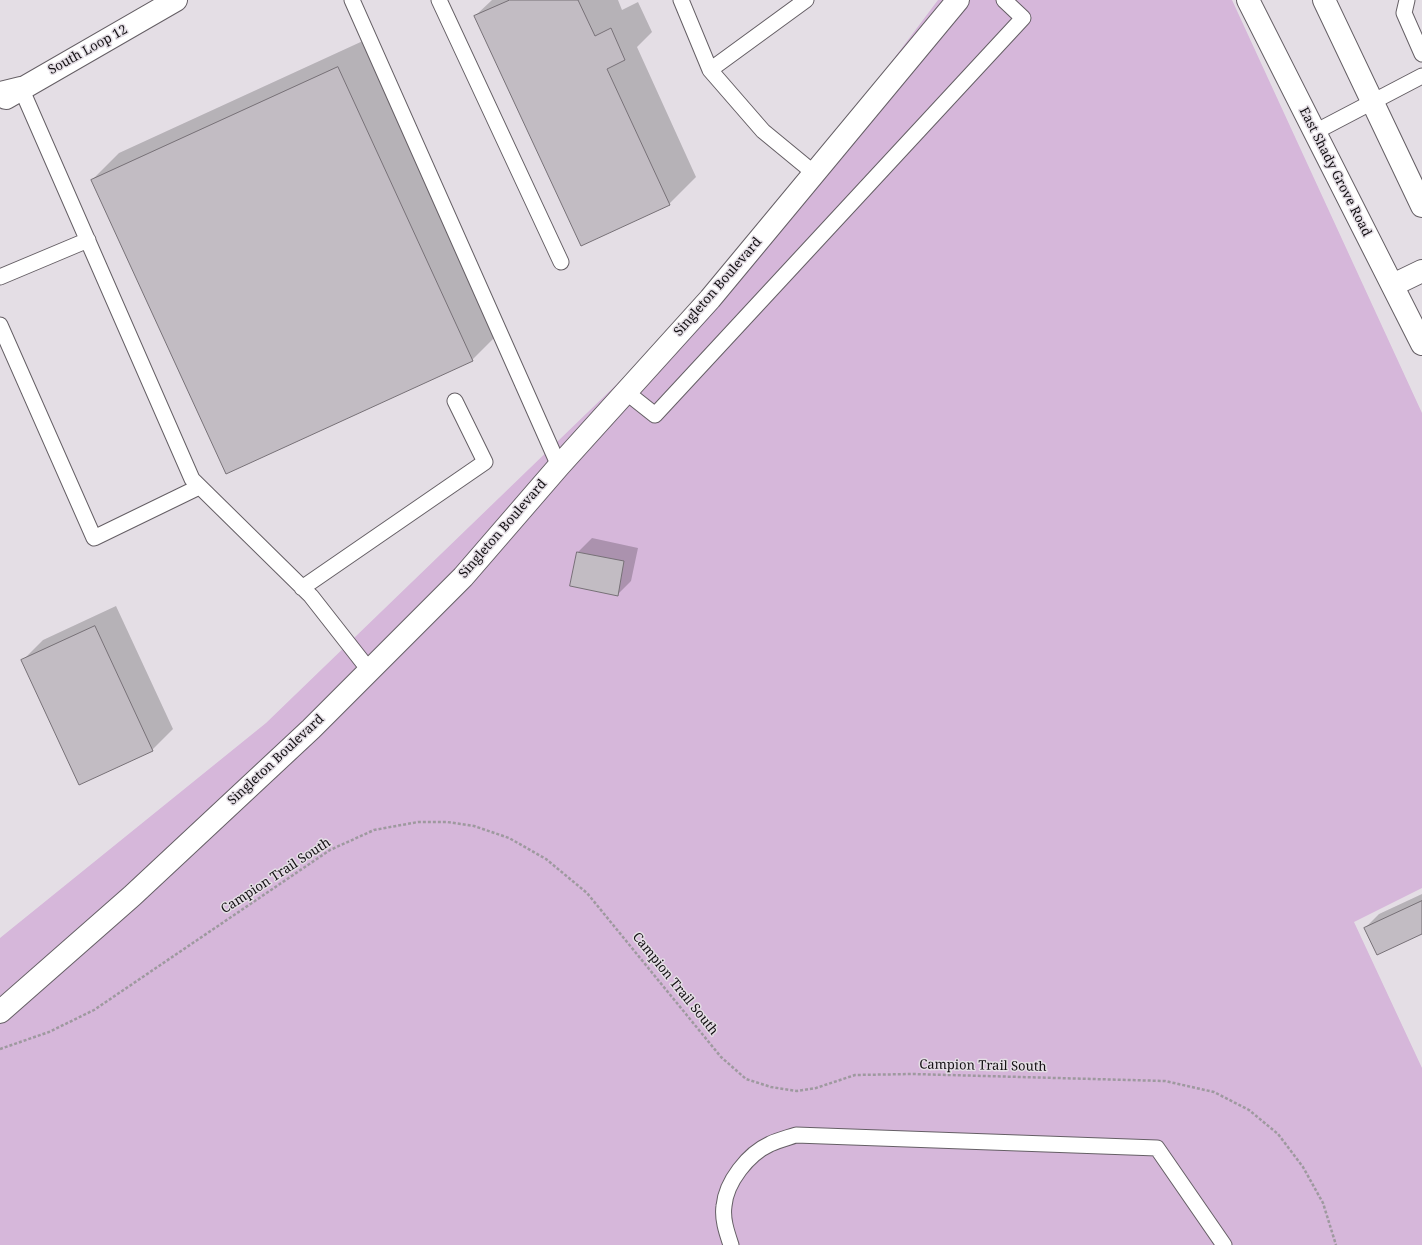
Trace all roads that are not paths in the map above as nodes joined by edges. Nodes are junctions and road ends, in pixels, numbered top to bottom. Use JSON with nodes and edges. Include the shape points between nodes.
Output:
{"nodes":[{"id":1,"x":176,"y":0,"type":"edge"},
{"id":2,"x":352,"y":0,"type":"edge"},
{"id":3,"x":681,"y":0,"type":"edge"},
{"id":4,"x":806,"y":0,"type":"edge"},
{"id":5,"x":958,"y":0,"type":"edge"},
{"id":6,"x":1004,"y":0,"type":"edge"},
{"id":7,"x":1248,"y":0,"type":"edge"},
{"id":8,"x":1324,"y":0,"type":"edge"},
{"id":9,"x":1407,"y":0,"type":"edge"},
{"id":10,"x":441,"y":1,"type":"edge"},
{"id":11,"x":1422,"y":54,"type":"edge"},
{"id":12,"x":710,"y":70,"type":"junction"},
{"id":13,"x":1422,"y":76,"type":"edge"},
{"id":14,"x":21,"y":88,"type":"junction"},
{"id":15,"x":0,"y":93,"type":"edge"},
{"id":16,"x":0,"y":102,"type":"edge"},
{"id":17,"x":1371,"y":102,"type":"junction"},
{"id":18,"x":1315,"y":132,"type":"junction"},
{"id":19,"x":814,"y":173,"type":"junction"},
{"id":20,"x":1422,"y":206,"type":"edge"},
{"id":21,"x":88,"y":240,"type":"junction"},
{"id":22,"x":561,"y":262,"type":"dead end"},
{"id":23,"x":1422,"y":271,"type":"edge"},
{"id":24,"x":0,"y":277,"type":"edge"},
{"id":25,"x":1393,"y":285,"type":"junction"},
{"id":26,"x":0,"y":325,"type":"edge"},
{"id":27,"x":1422,"y":344,"type":"edge"},
{"id":28,"x":626,"y":392,"type":"junction"},
{"id":29,"x":455,"y":401,"type":"dead end"},
{"id":30,"x":559,"y":466,"type":"junction"},
{"id":31,"x":199,"y":487,"type":"junction"},
{"id":32,"x":302,"y":588,"type":"junction"},
{"id":33,"x":369,"y":670,"type":"junction"},
{"id":34,"x":0,"y":1012,"type":"edge"},
{"id":35,"x":731,"y":1245,"type":"edge"},
{"id":36,"x":1224,"y":1245,"type":"edge"}],
"edges":[{"from":1,"to":14,"type":"main road","name":"South Loop 12"},
{"from":2,"to":30,"type":"lane"},
{"from":3,"to":12,"type":"lane"},
{"from":4,"to":12,"type":"lane"},
{"from":5,"to":19,"type":"main road","name":"Singleton Boulevard"},
{"from":6,"to":28,"type":"lane","via":[[1023,18],[655,416]]},
{"from":7,"to":18,"type":"main road","name":"East Shady Grove Road"},
{"from":8,"to":17,"type":"main road"},
{"from":9,"to":11,"type":"lane","via":[[1404,13]]},
{"from":10,"to":22,"type":"lane"},
{"from":12,"to":19,"type":"lane","via":[[763,131]]},
{"from":13,"to":17,"type":"lane"},
{"from":14,"to":15,"type":"main road"},
{"from":14,"to":16,"type":"main road","name":"South Loop 12"},
{"from":14,"to":21,"type":"lane"},
{"from":17,"to":18,"type":"lane"},
{"from":17,"to":20,"type":"main road"},
{"from":18,"to":25,"type":"main road","name":"East Shady Grove Road"},
{"from":19,"to":28,"type":"main road","name":"Singleton Boulevard","via":[[710,299]]},
{"from":21,"to":24,"type":"lane"},
{"from":21,"to":31,"type":"lane","via":[[192,479]]},
{"from":23,"to":25,"type":"main road"},
{"from":25,"to":27,"type":"main road","name":"East Shady Grove Road"},
{"from":26,"to":31,"type":"lane","via":[[94,538]]},
{"from":28,"to":30,"type":"main road","name":"Singleton Boulevard"},
{"from":29,"to":32,"type":"lane","via":[[485,462]]},
{"from":30,"to":33,"type":"main road","name":"Singleton Boulevard","via":[[463,577]]},
{"from":31,"to":32,"type":"lane"},
{"from":32,"to":33,"type":"lane"},
{"from":33,"to":34,"type":"main road","name":"Singleton Boulevard","via":[[311,729],[132,896]]},
{"from":35,"to":36,"type":"lane","via":[[726,1229],[724,1206],[730,1184],[746,1161],[769,1144],[796,1135],[1157,1148]]}]}
